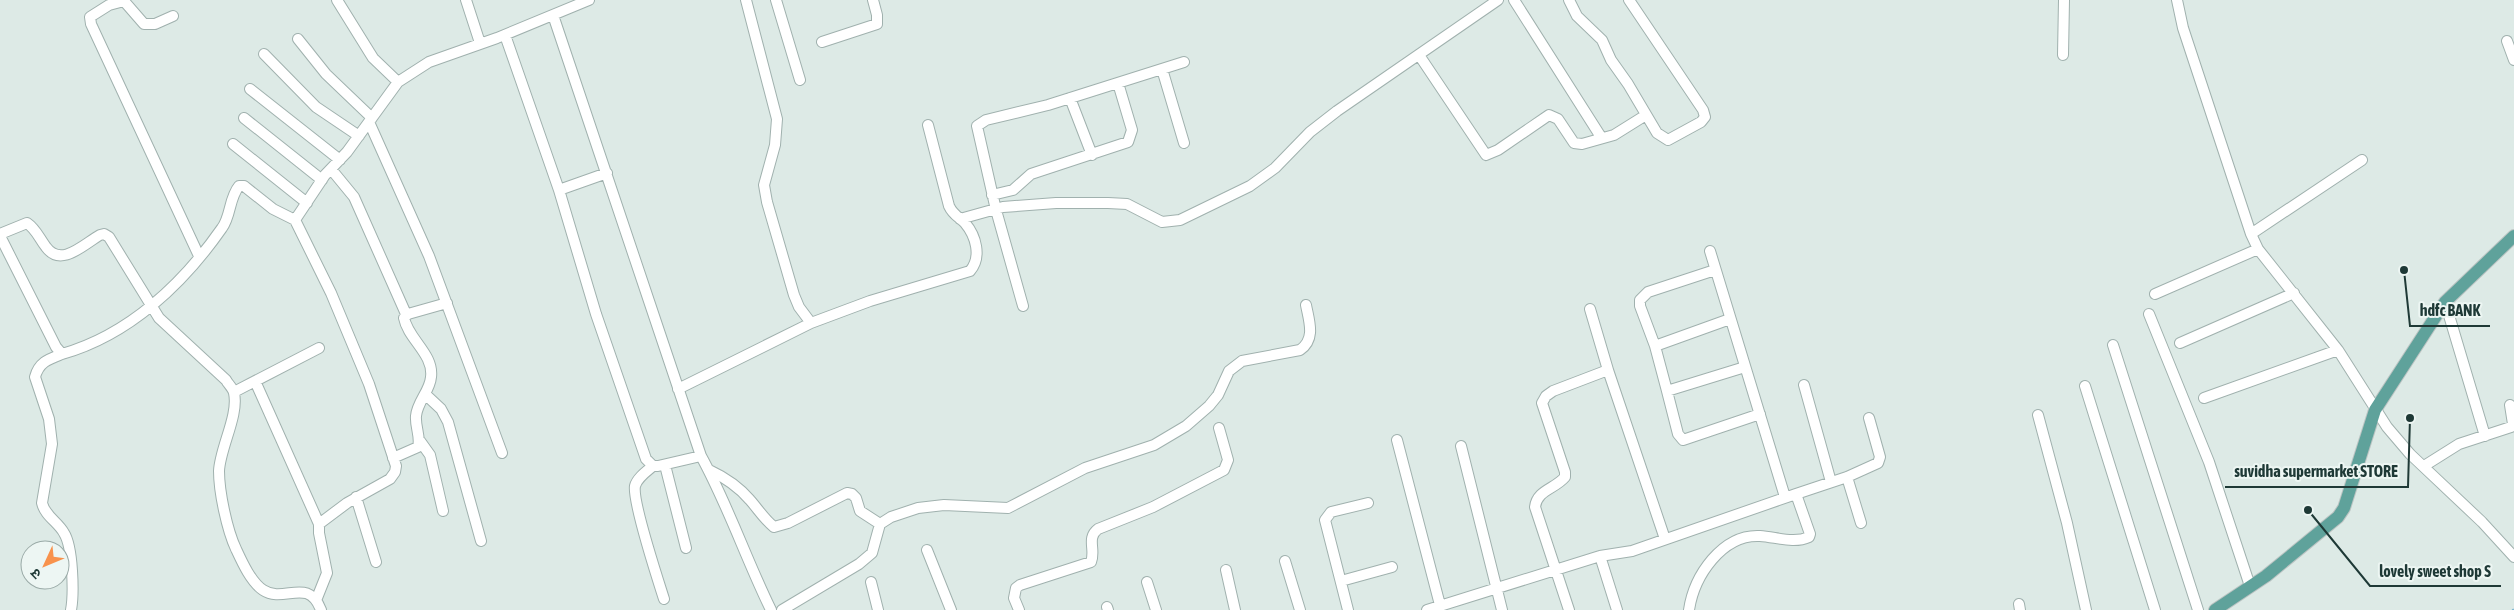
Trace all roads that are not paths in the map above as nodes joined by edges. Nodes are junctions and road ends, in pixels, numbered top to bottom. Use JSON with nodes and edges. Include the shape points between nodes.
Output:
{"nodes":[{"id":1,"x":337,"y":0,"type":"edge"},
{"id":2,"x":466,"y":0,"type":"edge"},
{"id":3,"x":588,"y":0,"type":"edge"},
{"id":4,"x":746,"y":0,"type":"edge"},
{"id":5,"x":776,"y":0,"type":"edge"},
{"id":6,"x":873,"y":0,"type":"edge"},
{"id":7,"x":1498,"y":0,"type":"edge"},
{"id":8,"x":1514,"y":0,"type":"edge"},
{"id":9,"x":1568,"y":0,"type":"edge"},
{"id":10,"x":1629,"y":0,"type":"edge"},
{"id":11,"x":2064,"y":0,"type":"edge"},
{"id":12,"x":2176,"y":0,"type":"edge"},
{"id":13,"x":571,"y":3,"type":"edge"},
{"id":14,"x":553,"y":15,"type":"junction"},
{"id":15,"x":173,"y":16,"type":"dead end"},
{"id":16,"x":505,"y":35,"type":"junction"},
{"id":17,"x":298,"y":38,"type":"dead end"},
{"id":18,"x":2507,"y":41,"type":"dead end"},
{"id":19,"x":822,"y":42,"type":"dead end"},
{"id":20,"x":480,"y":43,"type":"junction"},
{"id":21,"x":264,"y":54,"type":"dead end"},
{"id":22,"x":1419,"y":55,"type":"junction"},
{"id":23,"x":2063,"y":55,"type":"dead end"},
{"id":24,"x":2514,"y":60,"type":"edge"},
{"id":25,"x":1184,"y":62,"type":"dead end"},
{"id":26,"x":1162,"y":69,"type":"junction"},
{"id":27,"x":800,"y":80,"type":"dead end"},
{"id":28,"x":398,"y":82,"type":"junction"},
{"id":29,"x":1118,"y":83,"type":"junction"},
{"id":30,"x":250,"y":88,"type":"dead end"},
{"id":31,"x":1070,"y":98,"type":"junction"},
{"id":32,"x":1646,"y":115,"type":"junction"},
{"id":33,"x":244,"y":118,"type":"dead end"},
{"id":34,"x":370,"y":120,"type":"junction"},
{"id":35,"x":928,"y":125,"type":"dead end"},
{"id":36,"x":358,"y":136,"type":"junction"},
{"id":37,"x":1601,"y":137,"type":"junction"},
{"id":38,"x":1184,"y":143,"type":"dead end"},
{"id":39,"x":233,"y":144,"type":"dead end"},
{"id":40,"x":1092,"y":155,"type":"junction"},
{"id":41,"x":340,"y":160,"type":"junction"},
{"id":42,"x":2362,"y":160,"type":"dead end"},
{"id":43,"x":331,"y":169,"type":"junction"},
{"id":44,"x":607,"y":173,"type":"junction"},
{"id":45,"x":322,"y":180,"type":"junction"},
{"id":46,"x":559,"y":190,"type":"junction"},
{"id":47,"x":992,"y":195,"type":"junction"},
{"id":48,"x":306,"y":203,"type":"junction"},
{"id":49,"x":996,"y":210,"type":"junction"},
{"id":50,"x":960,"y":218,"type":"junction"},
{"id":51,"x":295,"y":220,"type":"junction"},
{"id":52,"x":2250,"y":234,"type":"junction"},
{"id":53,"x":0,"y":235,"type":"edge"},
{"id":54,"x":2514,"y":236,"type":"edge"},
{"id":55,"x":2258,"y":249,"type":"junction"},
{"id":56,"x":1710,"y":251,"type":"dead end"},
{"id":57,"x":199,"y":256,"type":"junction"},
{"id":58,"x":1715,"y":270,"type":"junction"},
{"id":59,"x":2294,"y":293,"type":"junction"},
{"id":60,"x":2155,"y":294,"type":"dead end"},
{"id":61,"x":2445,"y":302,"type":"junction"},
{"id":62,"x":446,"y":303,"type":"junction"},
{"id":63,"x":1306,"y":304,"type":"dead end"},
{"id":64,"x":1023,"y":306,"type":"dead end"},
{"id":65,"x":151,"y":308,"type":"junction"},
{"id":66,"x":1590,"y":309,"type":"dead end"},
{"id":67,"x":406,"y":314,"type":"junction"},
{"id":68,"x":2149,"y":314,"type":"dead end"},
{"id":69,"x":1730,"y":320,"type":"junction"},
{"id":70,"x":811,"y":323,"type":"junction"},
{"id":71,"x":2180,"y":342,"type":"dead end"},
{"id":72,"x":2113,"y":345,"type":"dead end"},
{"id":73,"x":1654,"y":346,"type":"junction"},
{"id":74,"x":318,"y":348,"type":"dead end"},
{"id":75,"x":2338,"y":350,"type":"junction"},
{"id":76,"x":62,"y":354,"type":"junction"},
{"id":77,"x":1745,"y":367,"type":"junction"},
{"id":78,"x":1608,"y":370,"type":"junction"},
{"id":79,"x":255,"y":381,"type":"junction"},
{"id":80,"x":1804,"y":385,"type":"dead end"},
{"id":81,"x":2085,"y":386,"type":"dead end"},
{"id":82,"x":678,"y":389,"type":"junction"},
{"id":83,"x":1667,"y":391,"type":"junction"},
{"id":84,"x":234,"y":392,"type":"junction"},
{"id":85,"x":425,"y":394,"type":"junction"},
{"id":86,"x":2204,"y":398,"type":"dead end"},
{"id":87,"x":2510,"y":405,"type":"dead end"},
{"id":88,"x":2375,"y":410,"type":"junction"},
{"id":89,"x":1760,"y":414,"type":"junction"},
{"id":90,"x":2038,"y":415,"type":"dead end"},
{"id":91,"x":1869,"y":418,"type":"dead end"},
{"id":92,"x":1219,"y":428,"type":"dead end"},
{"id":93,"x":2485,"y":436,"type":"junction"},
{"id":94,"x":1397,"y":440,"type":"dead end"},
{"id":95,"x":420,"y":441,"type":"junction"},
{"id":96,"x":1462,"y":446,"type":"dead end"},
{"id":97,"x":502,"y":453,"type":"dead end"},
{"id":98,"x":701,"y":456,"type":"junction"},
{"id":99,"x":393,"y":458,"type":"junction"},
{"id":100,"x":664,"y":465,"type":"junction"},
{"id":101,"x":653,"y":466,"type":"junction"},
{"id":102,"x":2424,"y":466,"type":"junction"},
{"id":103,"x":709,"y":470,"type":"junction"},
{"id":104,"x":1847,"y":477,"type":"junction"},
{"id":105,"x":1831,"y":482,"type":"junction"},
{"id":106,"x":1796,"y":494,"type":"junction"},
{"id":107,"x":356,"y":497,"type":"junction"},
{"id":108,"x":1785,"y":497,"type":"junction"},
{"id":109,"x":1368,"y":503,"type":"dead end"},
{"id":110,"x":443,"y":511,"type":"dead end"},
{"id":111,"x":1861,"y":523,"type":"dead end"},
{"id":112,"x":320,"y":524,"type":"junction"},
{"id":113,"x":880,"y":524,"type":"junction"},
{"id":114,"x":1666,"y":539,"type":"junction"},
{"id":115,"x":481,"y":541,"type":"dead end"},
{"id":116,"x":686,"y":548,"type":"dead end"},
{"id":117,"x":927,"y":550,"type":"dead end"},
{"id":118,"x":1600,"y":556,"type":"junction"},
{"id":119,"x":2514,"y":557,"type":"edge"},
{"id":120,"x":1285,"y":561,"type":"dead end"},
{"id":121,"x":376,"y":562,"type":"dead end"},
{"id":122,"x":1392,"y":567,"type":"dead end"},
{"id":123,"x":1226,"y":570,"type":"dead end"},
{"id":124,"x":1556,"y":570,"type":"junction"},
{"id":125,"x":1341,"y":580,"type":"junction"},
{"id":126,"x":871,"y":582,"type":"dead end"},
{"id":127,"x":1147,"y":582,"type":"dead end"},
{"id":128,"x":2250,"y":586,"type":"junction"},
{"id":129,"x":1496,"y":588,"type":"junction"},
{"id":130,"x":317,"y":598,"type":"junction"},
{"id":131,"x":664,"y":599,"type":"dead end"},
{"id":132,"x":1440,"y":605,"type":"junction"},
{"id":133,"x":71,"y":610,"type":"edge"},
{"id":134,"x":321,"y":610,"type":"edge"},
{"id":135,"x":771,"y":610,"type":"edge"},
{"id":136,"x":782,"y":610,"type":"edge"},
{"id":137,"x":878,"y":610,"type":"edge"},
{"id":138,"x":951,"y":610,"type":"edge"},
{"id":139,"x":1019,"y":610,"type":"edge"},
{"id":140,"x":1156,"y":610,"type":"edge"},
{"id":141,"x":1235,"y":610,"type":"edge"},
{"id":142,"x":1300,"y":610,"type":"edge"},
{"id":143,"x":1348,"y":610,"type":"edge"},
{"id":144,"x":1427,"y":610,"type":"edge"},
{"id":145,"x":1502,"y":610,"type":"edge"},
{"id":146,"x":1569,"y":610,"type":"edge"},
{"id":147,"x":1617,"y":610,"type":"edge"},
{"id":148,"x":1689,"y":610,"type":"edge"},
{"id":149,"x":2086,"y":610,"type":"edge"},
{"id":150,"x":2155,"y":610,"type":"edge"},
{"id":151,"x":2198,"y":610,"type":"edge"},
{"id":152,"x":2214,"y":610,"type":"edge"}],
"edges":[{"from":1,"to":28,"type":"street","via":[[373,58]]},
{"from":2,"to":20,"type":"street"},
{"from":3,"to":13,"type":"street"},
{"from":4,"to":70,"type":"street","via":[[777,120],[775,145],[764,185],[767,202],[794,295]]},
{"from":5,"to":27,"type":"street"},
{"from":6,"to":19,"type":"street","via":[[877,24]]},
{"from":7,"to":22,"type":"street"},
{"from":8,"to":37,"type":"street"},
{"from":9,"to":32,"type":"street","via":[[1577,16],[1602,40],[1610,60]]},
{"from":10,"to":32,"type":"street","via":[[1672,66],[1695,94],[1705,117],[1702,122],[1668,140],[1657,132]]},
{"from":11,"to":23,"type":"street"},
{"from":12,"to":52,"type":"street"},
{"from":13,"to":14,"type":"street"},
{"from":14,"to":16,"type":"street"},
{"from":14,"to":44,"type":"street"},
{"from":15,"to":57,"type":"street","via":[[156,24],[144,24],[124,1],[109,5],[90,17]]},
{"from":16,"to":20,"type":"street"},
{"from":16,"to":46,"type":"street"},
{"from":17,"to":34,"type":"street","via":[[326,74]]},
{"from":18,"to":24,"type":"street"},
{"from":20,"to":28,"type":"street","via":[[429,62]]},
{"from":21,"to":36,"type":"street","via":[[316,107]]},
{"from":22,"to":37,"type":"street","via":[[1486,155],[1549,115],[1558,118],[1574,143],[1582,144]]},
{"from":22,"to":49,"type":"street","via":[[1310,132],[1275,168],[1250,186],[1180,220],[1162,222],[1127,204],[1056,203]]},
{"from":25,"to":26,"type":"street"},
{"from":26,"to":29,"type":"street"},
{"from":26,"to":38,"type":"street"},
{"from":28,"to":34,"type":"street"},
{"from":29,"to":31,"type":"street"},
{"from":29,"to":40,"type":"street","via":[[1132,130],[1131,138]]},
{"from":30,"to":41,"type":"street"},
{"from":31,"to":40,"type":"street"},
{"from":31,"to":47,"type":"street","via":[[986,120],[978,126]]},
{"from":32,"to":37,"type":"street","via":[[1614,135]]},
{"from":33,"to":45,"type":"street"},
{"from":34,"to":36,"type":"street"},
{"from":34,"to":62,"type":"street"},
{"from":35,"to":50,"type":"street","via":[[949,206]]},
{"from":36,"to":41,"type":"street"},
{"from":39,"to":48,"type":"street"},
{"from":40,"to":47,"type":"street","via":[[1031,174],[1013,190]]},
{"from":41,"to":43,"type":"street"},
{"from":42,"to":52,"type":"street"},
{"from":43,"to":45,"type":"street"},
{"from":43,"to":67,"type":"street","via":[[354,197]]},
{"from":44,"to":46,"type":"street"},
{"from":44,"to":82,"type":"street"},
{"from":45,"to":48,"type":"street"},
{"from":46,"to":101,"type":"street","via":[[596,314],[644,452]]},
{"from":47,"to":49,"type":"street"},
{"from":48,"to":51,"type":"street"},
{"from":49,"to":50,"type":"street"},
{"from":49,"to":64,"type":"street"},
{"from":50,"to":70,"type":"street","via":[[974,239],[977,254],[970,271],[870,301]]},
{"from":51,"to":57,"type":"street","via":[[284,216],[244,186],[239,186],[224,226]]},
{"from":51,"to":99,"type":"street","via":[[331,293],[369,384]]},
{"from":52,"to":55,"type":"street"},
{"from":53,"to":65,"type":"street","via":[[27,223],[52,254],[65,256],[104,234],[117,248]]},
{"from":53,"to":76,"type":"street"},
{"from":54,"to":61,"type":"main road"},
{"from":55,"to":59,"type":"street"},
{"from":55,"to":60,"type":"street"},
{"from":56,"to":58,"type":"street"},
{"from":57,"to":65,"type":"street"},
{"from":58,"to":69,"type":"street"},
{"from":58,"to":73,"type":"street","via":[[1648,292],[1640,300]]},
{"from":59,"to":71,"type":"street"},
{"from":59,"to":75,"type":"street"},
{"from":61,"to":88,"type":"main road"},
{"from":61,"to":93,"type":"street"},
{"from":62,"to":67,"type":"street"},
{"from":62,"to":97,"type":"street"},
{"from":63,"to":113,"type":"street","via":[[1310,332],[1306,345],[1300,350],[1234,365],[1209,406],[1186,426],[1154,445],[1085,468],[1008,508],[926,507],[891,517]]},
{"from":65,"to":76,"type":"street","via":[[127,324]]},
{"from":65,"to":84,"type":"street","via":[[172,332],[226,380]]},
{"from":66,"to":78,"type":"street"},
{"from":67,"to":85,"type":"street","via":[[405,325],[431,369]]},
{"from":68,"to":128,"type":"street","via":[[2208,462]]},
{"from":69,"to":73,"type":"street"},
{"from":69,"to":77,"type":"street"},
{"from":70,"to":82,"type":"street"},
{"from":72,"to":151,"type":"street"},
{"from":73,"to":83,"type":"street"},
{"from":74,"to":79,"type":"street"},
{"from":75,"to":86,"type":"street"},
{"from":75,"to":88,"type":"street"},
{"from":76,"to":133,"type":"street","via":[[39,366],[35,376],[49,419],[52,444],[42,503],[66,536],[70,552]]},
{"from":77,"to":83,"type":"street"},
{"from":77,"to":89,"type":"street"},
{"from":78,"to":114,"type":"street"},
{"from":78,"to":124,"type":"street","via":[[1553,391],[1542,403],[1565,472],[1562,481],[1540,494],[1535,507]]},
{"from":79,"to":84,"type":"street"},
{"from":79,"to":112,"type":"street"},
{"from":80,"to":105,"type":"street"},
{"from":81,"to":150,"type":"street"},
{"from":82,"to":98,"type":"street"},
{"from":83,"to":89,"type":"street","via":[[1678,434],[1683,440]]},
{"from":84,"to":130,"type":"street","via":[[219,470],[220,487],[236,548],[262,590],[269,594],[309,594]]},
{"from":85,"to":95,"type":"street","via":[[416,416]]},
{"from":85,"to":115,"type":"street","via":[[441,409],[448,422]]},
{"from":87,"to":93,"type":"street","via":[[2512,427]]},
{"from":88,"to":102,"type":"street","via":[[2402,445]]},
{"from":88,"to":128,"type":"main road","via":[[2344,508],[2310,542]]},
{"from":89,"to":108,"type":"street"},
{"from":90,"to":149,"type":"street","via":[[2068,523]]},
{"from":91,"to":104,"type":"street","via":[[1880,457],[1878,463]]},
{"from":92,"to":139,"type":"street","via":[[1228,460],[1224,470],[1098,529],[1091,538],[1091,562],[1020,584],[1014,598]]},
{"from":93,"to":102,"type":"street","via":[[2459,444]]},
{"from":94,"to":132,"type":"street"},
{"from":95,"to":99,"type":"street","via":[[413,450]]},
{"from":95,"to":110,"type":"street","via":[[430,455]]},
{"from":96,"to":129,"type":"street"},
{"from":98,"to":100,"type":"street"},
{"from":98,"to":103,"type":"street"},
{"from":99,"to":107,"type":"street","via":[[395,472],[390,478]]},
{"from":100,"to":101,"type":"street"},
{"from":100,"to":116,"type":"street"},
{"from":101,"to":131,"type":"street","via":[[635,486]]},
{"from":102,"to":119,"type":"street"},
{"from":103,"to":113,"type":"street","via":[[724,477],[774,527],[847,493],[856,498],[860,511]]},
{"from":103,"to":135,"type":"street"},
{"from":104,"to":105,"type":"street"},
{"from":104,"to":111,"type":"street"},
{"from":105,"to":106,"type":"street"},
{"from":106,"to":108,"type":"street"},
{"from":106,"to":148,"type":"street","via":[[1809,537],[1794,540],[1758,536],[1736,539],[1700,576]]},
{"from":107,"to":112,"type":"street"},
{"from":107,"to":121,"type":"street"},
{"from":108,"to":114,"type":"street"},
{"from":109,"to":125,"type":"street","via":[[1331,512],[1326,517]]},
{"from":112,"to":130,"type":"street","via":[[327,573]]},
{"from":113,"to":136,"type":"street","via":[[872,553]]},
{"from":114,"to":118,"type":"street","via":[[1632,551]]},
{"from":117,"to":138,"type":"street"},
{"from":118,"to":124,"type":"street"},
{"from":118,"to":147,"type":"street"},
{"from":120,"to":142,"type":"street"},
{"from":122,"to":125,"type":"street"},
{"from":123,"to":141,"type":"street"},
{"from":124,"to":129,"type":"street"},
{"from":124,"to":146,"type":"street"},
{"from":125,"to":143,"type":"street"},
{"from":126,"to":137,"type":"street"},
{"from":127,"to":140,"type":"street"},
{"from":128,"to":152,"type":"main road"},
{"from":129,"to":132,"type":"street"},
{"from":129,"to":145,"type":"street"},
{"from":130,"to":134,"type":"street"},
{"from":132,"to":144,"type":"street"}]}
